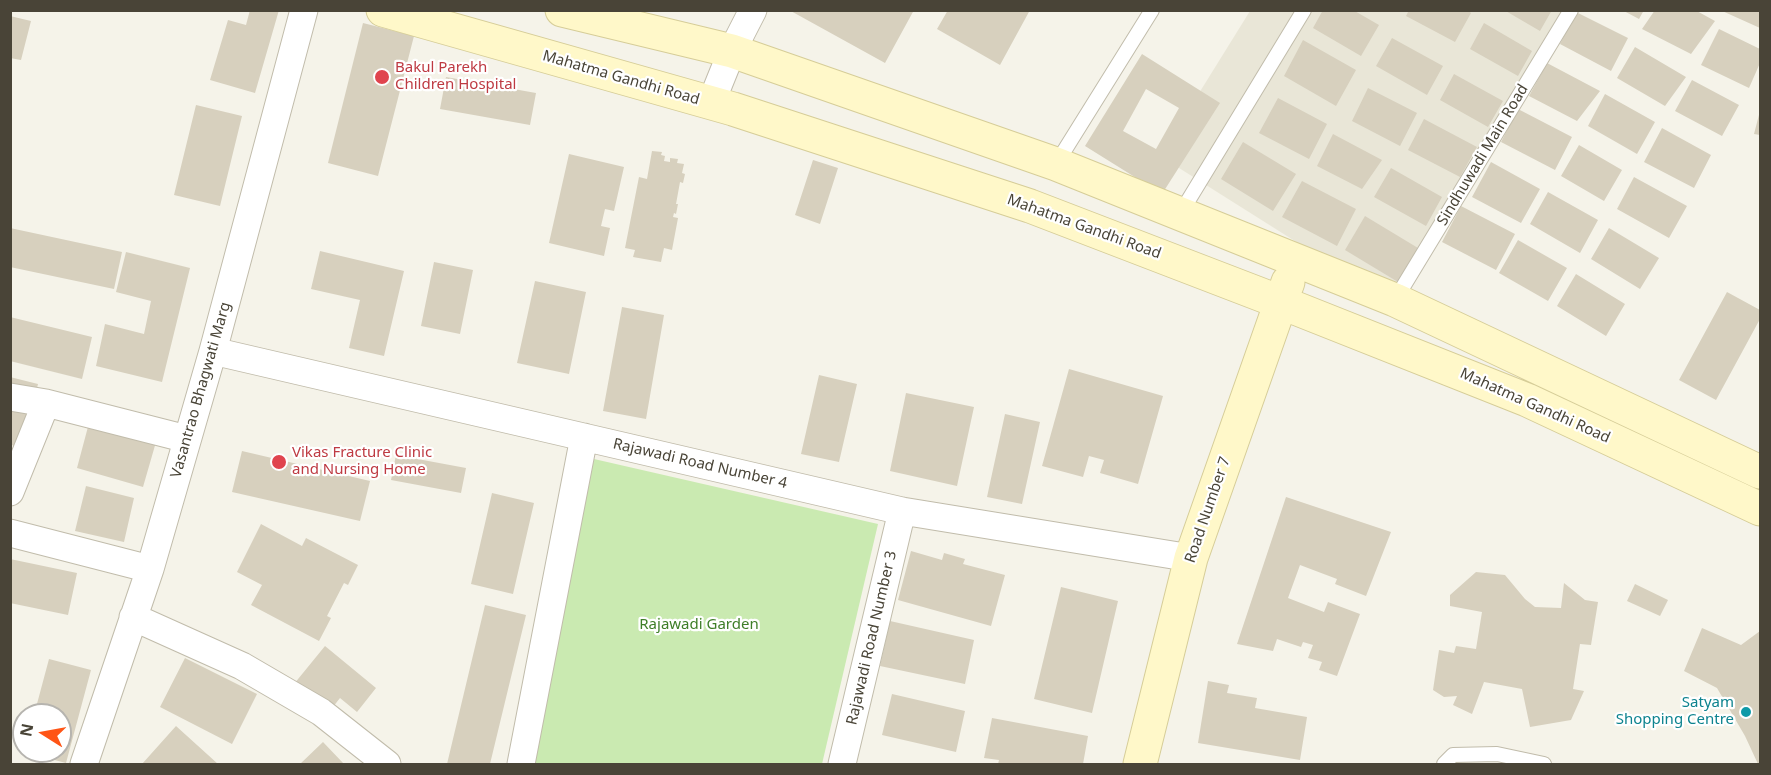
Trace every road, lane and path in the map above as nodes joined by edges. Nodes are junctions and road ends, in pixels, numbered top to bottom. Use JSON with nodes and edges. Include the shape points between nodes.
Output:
{"nodes":[{"id":1,"x":304,"y":10,"type":"edge"},
{"id":2,"x":383,"y":10,"type":"edge"},
{"id":3,"x":753,"y":10,"type":"edge"},
{"id":4,"x":1152,"y":10,"type":"edge"},
{"id":5,"x":1304,"y":10,"type":"edge"},
{"id":6,"x":1571,"y":10,"type":"edge"},
{"id":7,"x":566,"y":11,"type":"edge"},
{"id":8,"x":732,"y":51,"type":"junction"},
{"id":9,"x":556,"y":59,"type":"junction"},
{"id":10,"x":711,"y":103,"type":"junction"},
{"id":11,"x":1056,"y":164,"type":"junction"},
{"id":12,"x":1180,"y":214,"type":"junction"},
{"id":13,"x":1296,"y":261,"type":"junction"},
{"id":14,"x":1395,"y":300,"type":"junction"},
{"id":15,"x":1280,"y":302,"type":"junction"},
{"id":16,"x":213,"y":351,"type":"junction"},
{"id":17,"x":10,"y":396,"type":"edge"},
{"id":18,"x":46,"y":403,"type":"junction"},
{"id":19,"x":584,"y":437,"type":"junction"},
{"id":20,"x":187,"y":439,"type":"junction"},
{"id":21,"x":1761,"y":472,"type":"edge"},
{"id":22,"x":10,"y":492,"type":"edge"},
{"id":23,"x":1761,"y":509,"type":"edge"},
{"id":24,"x":902,"y":511,"type":"junction"},
{"id":25,"x":10,"y":532,"type":"edge"},
{"id":26,"x":1191,"y":558,"type":"junction"},
{"id":27,"x":150,"y":568,"type":"junction"},
{"id":28,"x":133,"y":617,"type":"junction"},
{"id":29,"x":84,"y":765,"type":"edge"},
{"id":30,"x":387,"y":765,"type":"edge"},
{"id":31,"x":521,"y":765,"type":"edge"},
{"id":32,"x":842,"y":765,"type":"edge"},
{"id":33,"x":1140,"y":765,"type":"edge"},
{"id":34,"x":1444,"y":765,"type":"edge"},
{"id":35,"x":1544,"y":765,"type":"edge"}],
"edges":[{"from":1,"to":16,"type":"street","name":"Vasantrao Bhagwati Marg"},
{"from":2,"to":9,"type":"street","name":"Mahatma Gandhi Road"},
{"from":3,"to":8,"type":"street"},
{"from":4,"to":11,"type":"lane"},
{"from":5,"to":12,"type":"lane"},
{"from":6,"to":14,"type":"lane","name":"Sindhuwadi Main Road"},
{"from":7,"to":8,"type":"street"},
{"from":7,"to":9,"type":"street"},
{"from":8,"to":10,"type":"street"},
{"from":8,"to":11,"type":"street"},
{"from":9,"to":10,"type":"street","name":"Mahatma Gandhi Road"},
{"from":10,"to":15,"type":"street","name":"Mahatma Gandhi Road","via":[[1030,206]]},
{"from":11,"to":12,"type":"street"},
{"from":12,"to":13,"type":"street"},
{"from":13,"to":14,"type":"street"},
{"from":13,"to":15,"type":"street","name":"Road Number 7"},
{"from":14,"to":21,"type":"street"},
{"from":15,"to":23,"type":"street","name":"Mahatma Gandhi Road","via":[[1527,400]]},
{"from":15,"to":26,"type":"street","name":"Road Number 7"},
{"from":16,"to":19,"type":"street","name":"Rajawadi Road Number 4"},
{"from":16,"to":20,"type":"street","name":"Vasantrao Bhagwati Marg"},
{"from":17,"to":18,"type":"street"},
{"from":18,"to":20,"type":"street"},
{"from":18,"to":22,"type":"street"},
{"from":19,"to":24,"type":"street","name":"Rajawadi Road Number 4"},
{"from":19,"to":31,"type":"street"},
{"from":20,"to":27,"type":"street","name":"Vasantrao Bhagwati Marg"},
{"from":24,"to":26,"type":"street","name":"Rajawadi Road Number 4"},
{"from":24,"to":32,"type":"street","name":"Rajawadi Road Number 3"},
{"from":25,"to":27,"type":"street"},
{"from":26,"to":33,"type":"street","name":"Road Number 7"},
{"from":27,"to":28,"type":"street","name":"Vasantrao Bhagwati Marg"},
{"from":28,"to":29,"type":"street","name":"Vasantrao Bhagwati Marg"},
{"from":28,"to":30,"type":"street","via":[[242,666],[321,712]]},
{"from":34,"to":35,"type":"lane","via":[[1453,755],[1497,754]]}]}
